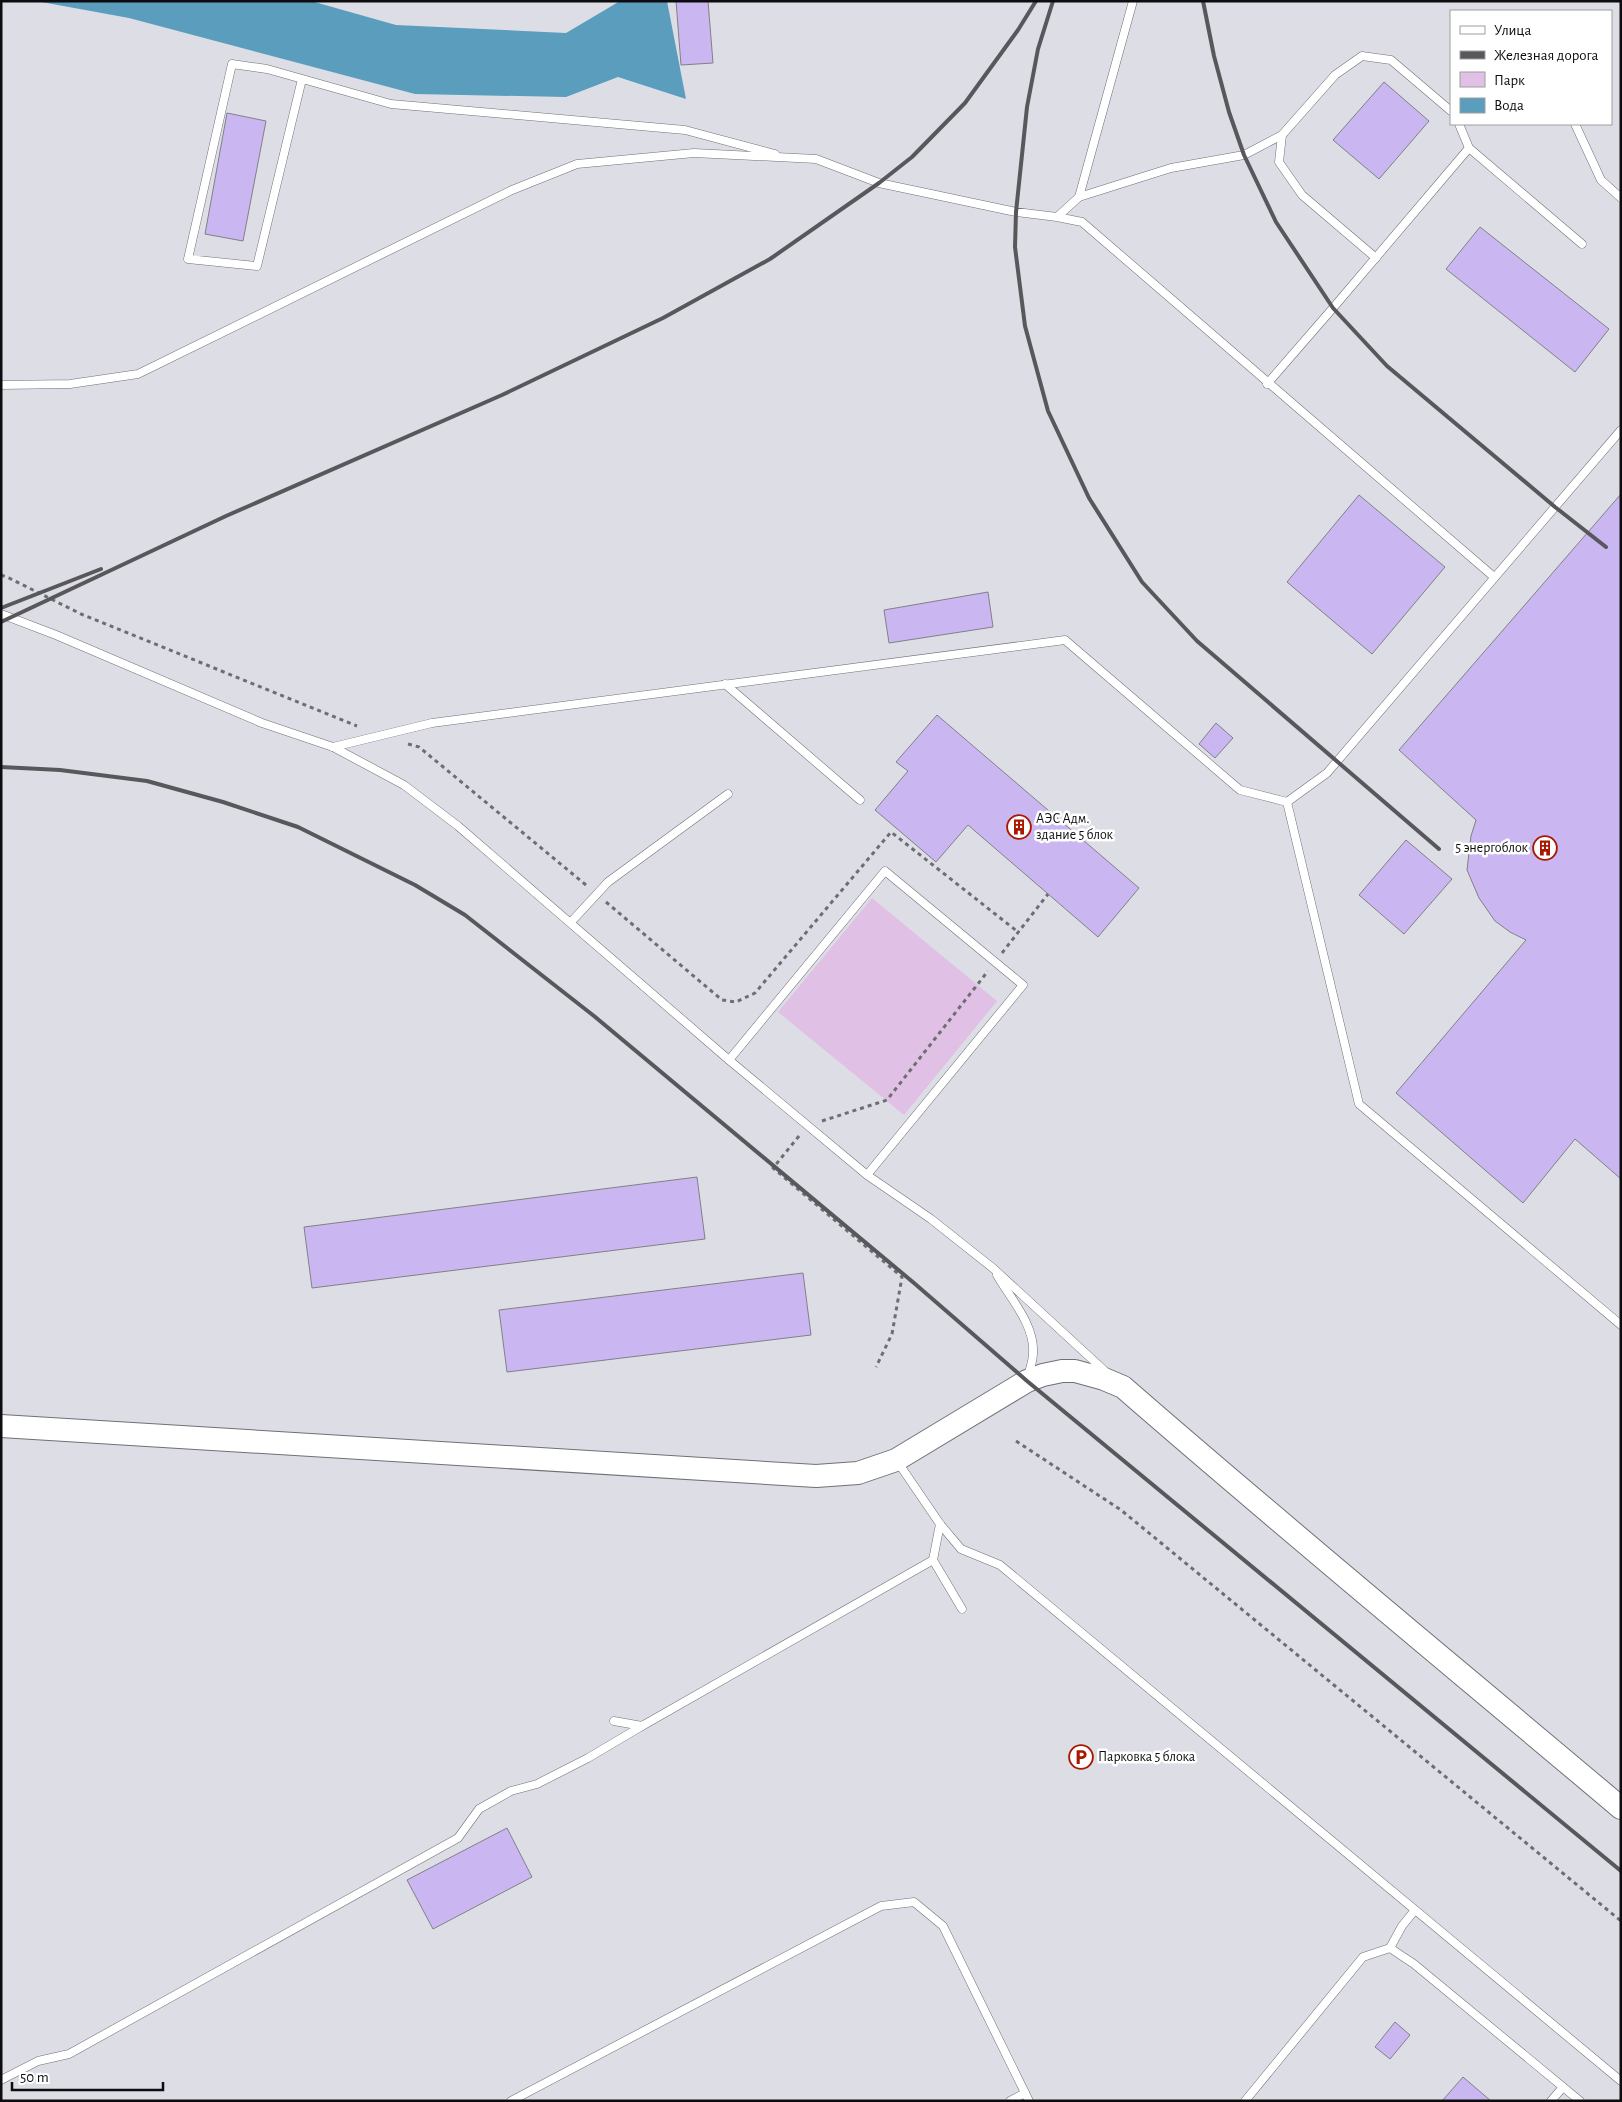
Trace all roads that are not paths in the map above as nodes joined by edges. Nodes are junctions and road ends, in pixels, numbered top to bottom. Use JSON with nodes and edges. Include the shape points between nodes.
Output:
{"nodes":[{"id":1,"x":1133,"y":1,"type":"edge"},
{"id":2,"x":302,"y":79,"type":"junction"},
{"id":3,"x":1450,"y":110,"type":"edge"},
{"id":4,"x":1460,"y":125,"type":"edge"},
{"id":5,"x":1574,"y":125,"type":"edge"},
{"id":6,"x":1282,"y":136,"type":"junction"},
{"id":7,"x":1469,"y":148,"type":"junction"},
{"id":8,"x":792,"y":158,"type":"junction"},
{"id":9,"x":1079,"y":198,"type":"junction"},
{"id":10,"x":1621,"y":198,"type":"edge"},
{"id":11,"x":1057,"y":216,"type":"junction"},
{"id":12,"x":1582,"y":244,"type":"dead end"},
{"id":13,"x":1376,"y":258,"type":"junction"},
{"id":14,"x":1267,"y":384,"type":"junction"},
{"id":15,"x":1,"y":385,"type":"edge"},
{"id":16,"x":1621,"y":430,"type":"edge"},
{"id":17,"x":1494,"y":578,"type":"junction"},
{"id":18,"x":1,"y":614,"type":"edge"},
{"id":19,"x":725,"y":684,"type":"junction"},
{"id":20,"x":333,"y":747,"type":"junction"},
{"id":21,"x":728,"y":794,"type":"dead end"},
{"id":22,"x":860,"y":800,"type":"dead end"},
{"id":23,"x":1286,"y":802,"type":"junction"},
{"id":24,"x":571,"y":922,"type":"junction"},
{"id":25,"x":729,"y":1060,"type":"junction"},
{"id":26,"x":867,"y":1174,"type":"junction"},
{"id":27,"x":994,"y":1269,"type":"junction"},
{"id":28,"x":1621,"y":1325,"type":"edge"},
{"id":29,"x":1028,"y":1380,"type":"junction"},
{"id":30,"x":1123,"y":1387,"type":"junction"},
{"id":31,"x":1,"y":1426,"type":"edge"},
{"id":32,"x":896,"y":1460,"type":"junction"},
{"id":33,"x":940,"y":1524,"type":"junction"},
{"id":34,"x":933,"y":1560,"type":"junction"},
{"id":35,"x":962,"y":1609,"type":"dead end"},
{"id":36,"x":614,"y":1721,"type":"dead end"},
{"id":37,"x":642,"y":1726,"type":"junction"},
{"id":38,"x":1621,"y":1808,"type":"edge"},
{"id":39,"x":1415,"y":1910,"type":"junction"},
{"id":40,"x":1390,"y":1948,"type":"junction"},
{"id":41,"x":1,"y":2080,"type":"edge"},
{"id":42,"x":1621,"y":2081,"type":"edge"},
{"id":43,"x":1563,"y":2087,"type":"junction"},
{"id":44,"x":1025,"y":2093,"type":"junction"},
{"id":45,"x":511,"y":2101,"type":"edge"},
{"id":46,"x":1010,"y":2101,"type":"edge"},
{"id":47,"x":1029,"y":2101,"type":"edge"},
{"id":48,"x":1246,"y":2101,"type":"edge"},
{"id":49,"x":1551,"y":2101,"type":"edge"},
{"id":50,"x":1580,"y":2101,"type":"edge"}],
"edges":[{"from":1,"to":9,"type":"lane"},
{"from":2,"to":2,"type":"lane","via":[[232,64],[188,259],[257,266]]},
{"from":2,"to":8,"type":"lane","via":[[391,104],[685,130]]},
{"from":3,"to":6,"type":"lane","via":[[1391,60],[1362,56],[1335,75]]},
{"from":4,"to":7,"type":"lane"},
{"from":5,"to":10,"type":"lane","via":[[1601,180]]},
{"from":6,"to":9,"type":"lane","via":[[1244,155],[1171,168]]},
{"from":6,"to":13,"type":"lane","via":[[1279,162],[1302,195]]},
{"from":7,"to":12,"type":"lane"},
{"from":7,"to":13,"type":"lane"},
{"from":8,"to":11,"type":"lane","via":[[816,159],[879,183],[1016,212]]},
{"from":8,"to":15,"type":"lane","via":[[694,153],[577,164],[512,190],[138,374],[70,384]]},
{"from":9,"to":11,"type":"lane"},
{"from":11,"to":14,"type":"lane","via":[[1082,222]]},
{"from":13,"to":14,"type":"lane"},
{"from":14,"to":17,"type":"lane"},
{"from":16,"to":17,"type":"lane"},
{"from":17,"to":23,"type":"lane","via":[[1327,773]]},
{"from":18,"to":20,"type":"lane","via":[[262,723]]},
{"from":19,"to":20,"type":"lane","via":[[432,723]]},
{"from":19,"to":22,"type":"lane"},
{"from":19,"to":23,"type":"lane","via":[[1065,640],[1240,790]]},
{"from":20,"to":24,"type":"lane","via":[[404,785],[458,826]]},
{"from":21,"to":24,"type":"lane","via":[[608,882]]},
{"from":23,"to":28,"type":"lane","via":[[1359,1104]]},
{"from":24,"to":25,"type":"lane"},
{"from":25,"to":26,"type":"lane"},
{"from":25,"to":26,"type":"lane","via":[[885,871],[1023,985]]},
{"from":26,"to":27,"type":"lane"},
{"from":27,"to":29,"type":"lane","via":[[1032,1338]]},
{"from":27,"to":30,"type":"lane"},
{"from":29,"to":30,"type":"main road","via":[[1075,1371]]},
{"from":29,"to":32,"type":"main road"},
{"from":30,"to":38,"type":"main road"},
{"from":31,"to":32,"type":"main road","via":[[816,1476],[858,1473]]},
{"from":32,"to":33,"type":"lane"},
{"from":33,"to":34,"type":"lane"},
{"from":33,"to":39,"type":"lane","via":[[961,1549],[1000,1565]]},
{"from":34,"to":35,"type":"lane"},
{"from":34,"to":37,"type":"lane"},
{"from":36,"to":37,"type":"lane"},
{"from":37,"to":41,"type":"lane","via":[[537,1784],[511,1791],[479,1810],[458,1838],[69,2054],[38,2061]]},
{"from":39,"to":40,"type":"lane"},
{"from":39,"to":42,"type":"lane"},
{"from":40,"to":43,"type":"lane","via":[[1414,1964]]},
{"from":40,"to":48,"type":"lane","via":[[1363,1957]]},
{"from":43,"to":49,"type":"lane"},
{"from":43,"to":50,"type":"lane"},
{"from":44,"to":45,"type":"lane","via":[[943,1926],[914,1902],[881,1906]]},
{"from":44,"to":46,"type":"lane"},
{"from":44,"to":47,"type":"lane"}]}
